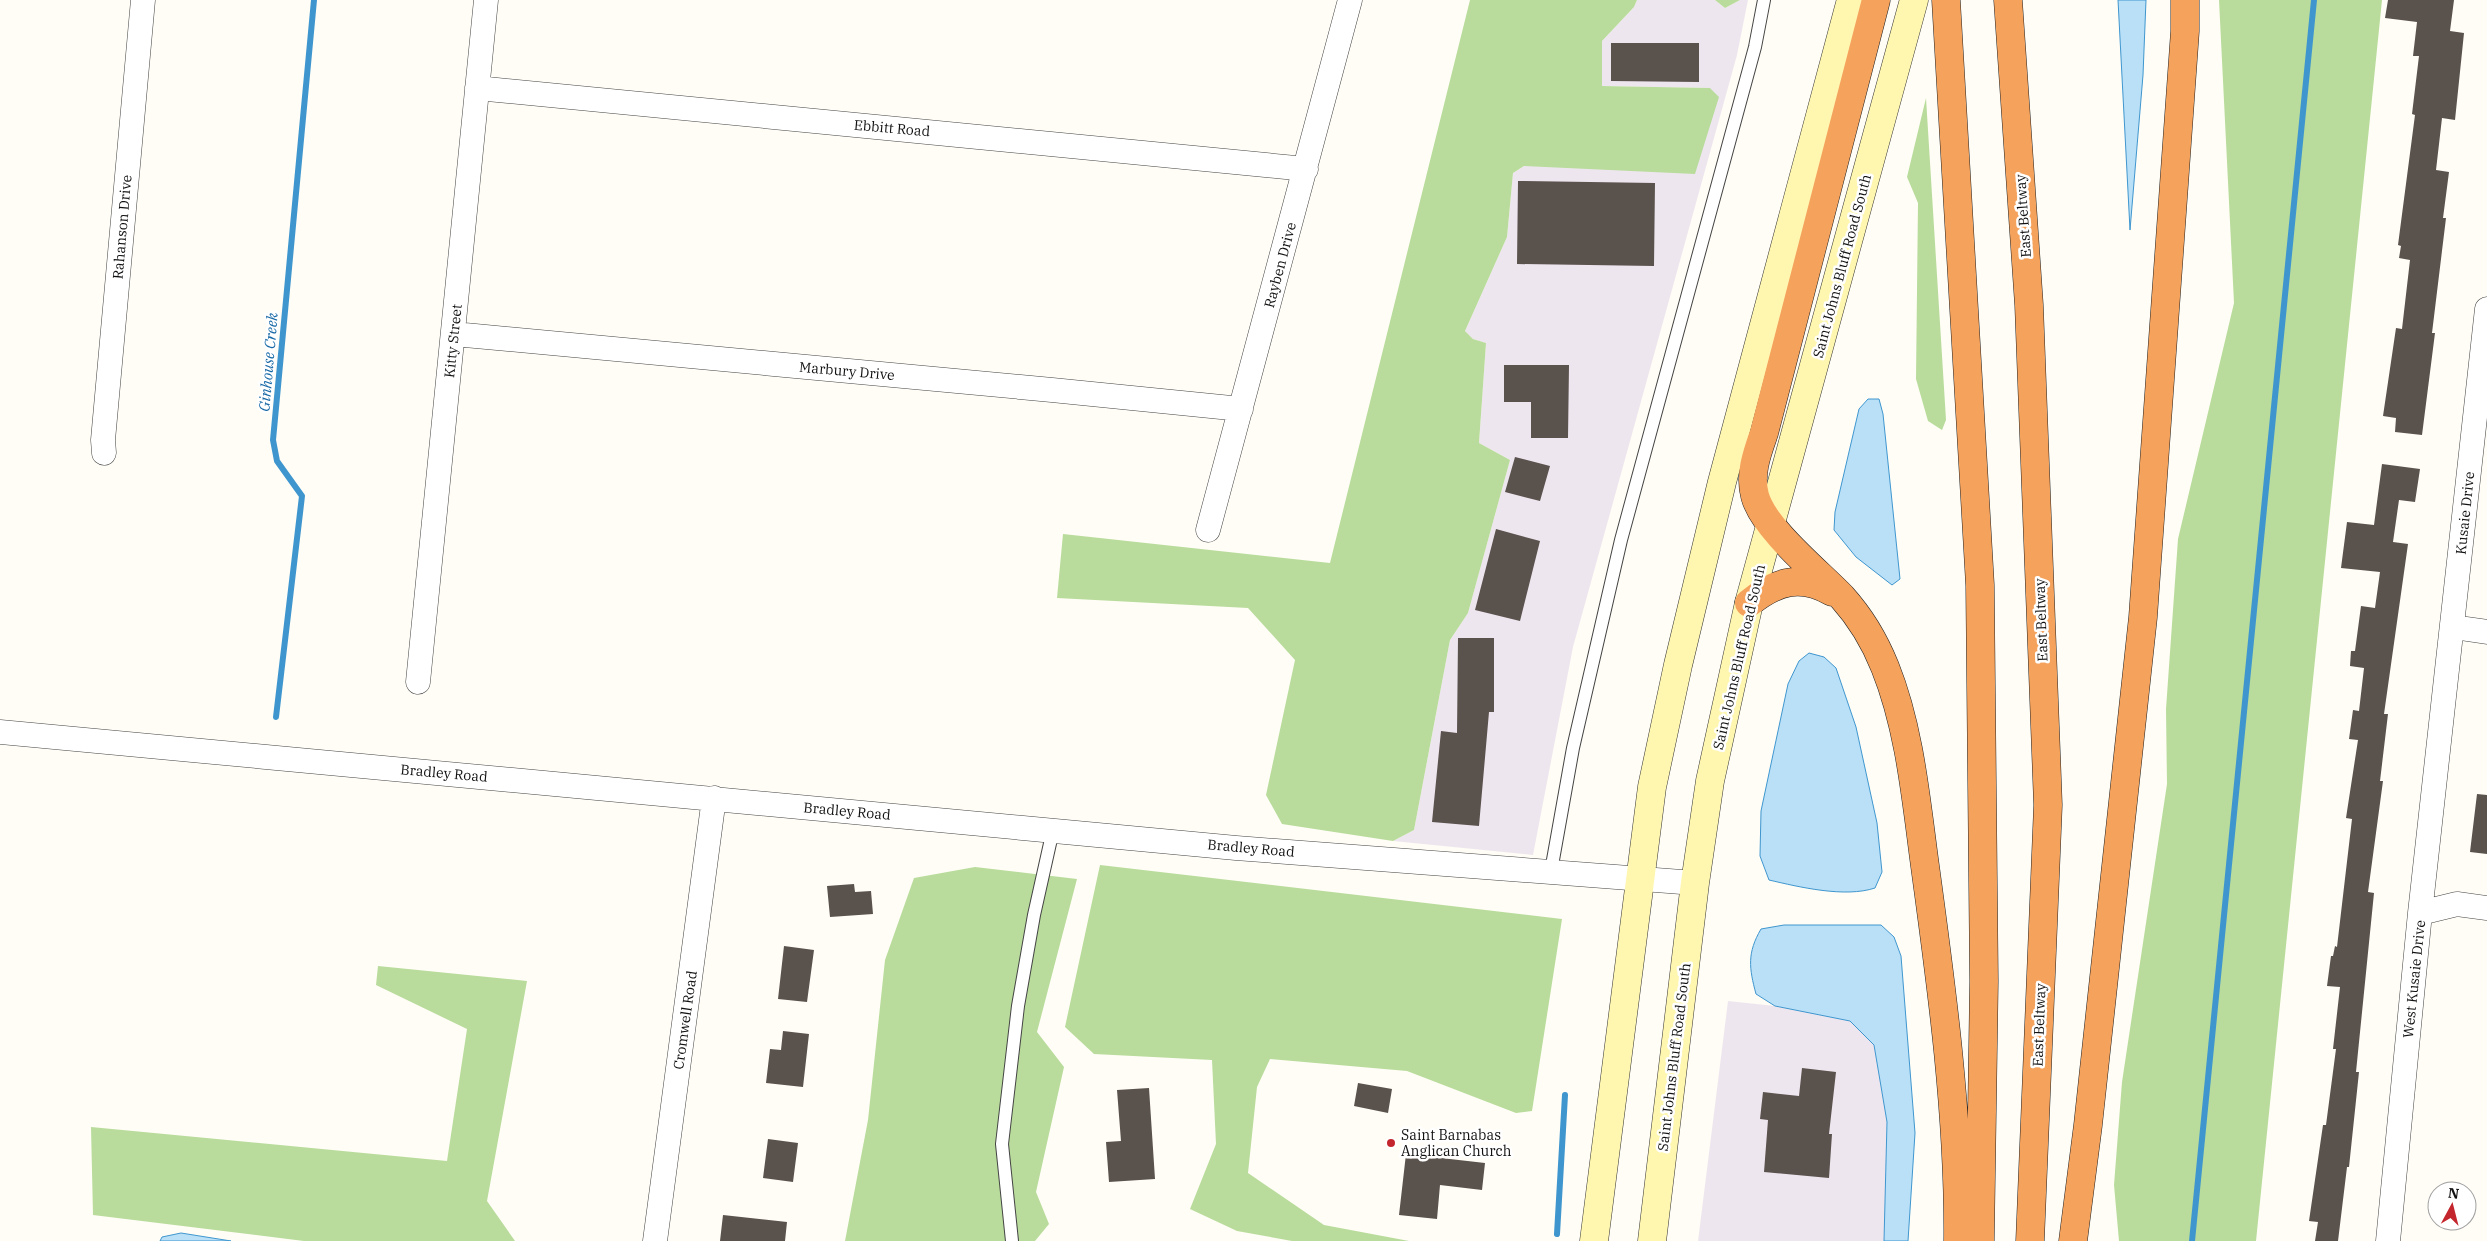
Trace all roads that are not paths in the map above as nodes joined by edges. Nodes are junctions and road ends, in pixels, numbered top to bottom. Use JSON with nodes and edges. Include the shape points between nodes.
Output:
{"nodes":[{"id":1,"x":143,"y":0,"type":"edge"},
{"id":2,"x":486,"y":0,"type":"edge"},
{"id":3,"x":1350,"y":0,"type":"edge"},
{"id":4,"x":1764,"y":0,"type":"edge"},
{"id":5,"x":1851,"y":0,"type":"edge"},
{"id":6,"x":1876,"y":0,"type":"edge"},
{"id":7,"x":1914,"y":0,"type":"edge"},
{"id":8,"x":1946,"y":0,"type":"edge"},
{"id":9,"x":2008,"y":0,"type":"edge"},
{"id":10,"x":2184,"y":0,"type":"edge"},
{"id":11,"x":477,"y":88,"type":"junction"},
{"id":12,"x":1306,"y":169,"type":"junction"},
{"id":13,"x":2487,"y":309,"type":"edge"},
{"id":14,"x":454,"y":334,"type":"junction"},
{"id":15,"x":2484,"y":378,"type":"edge"},
{"id":16,"x":1240,"y":409,"type":"junction"},
{"id":17,"x":104,"y":453,"type":"dead end"},
{"id":18,"x":1772,"y":524,"type":"junction"},
{"id":19,"x":1208,"y":530,"type":"dead end"},
{"id":20,"x":1842,"y":597,"type":"junction"},
{"id":21,"x":1749,"y":603,"type":"junction"},
{"id":22,"x":2453,"y":627,"type":"junction"},
{"id":23,"x":2487,"y":632,"type":"edge"},
{"id":24,"x":418,"y":682,"type":"dead end"},
{"id":25,"x":2443,"y":717,"type":"joint"},
{"id":26,"x":0,"y":732,"type":"edge"},
{"id":27,"x":714,"y":798,"type":"junction"},
{"id":28,"x":1053,"y":830,"type":"junction"},
{"id":29,"x":1551,"y":870,"type":"junction"},
{"id":30,"x":1639,"y":877,"type":"junction"},
{"id":31,"x":1695,"y":882,"type":"junction"},
{"id":32,"x":2487,"y":908,"type":"edge"},
{"id":33,"x":2420,"y":913,"type":"junction"},
{"id":34,"x":655,"y":1241,"type":"edge"},
{"id":35,"x":1012,"y":1241,"type":"edge"},
{"id":36,"x":1594,"y":1241,"type":"edge"},
{"id":37,"x":1652,"y":1241,"type":"edge"},
{"id":38,"x":1958,"y":1241,"type":"edge"},
{"id":39,"x":1980,"y":1241,"type":"edge"},
{"id":40,"x":2030,"y":1241,"type":"edge"},
{"id":41,"x":2073,"y":1241,"type":"edge"},
{"id":42,"x":2388,"y":1241,"type":"edge"}],
"edges":[{"from":1,"to":17,"type":"street","name":"Rahanson Drive"},
{"from":2,"to":11,"type":"street","name":"Kitty Street"},
{"from":3,"to":12,"type":"street","name":"Rayben Drive"},
{"from":4,"to":29,"type":"lane","via":[[1753,57],[1619,549],[1573,748]]},
{"from":5,"to":30,"type":"main road","via":[[1725,472],[1680,655],[1652,787]]},
{"from":6,"to":18,"type":"highway","via":[[1769,414],[1754,460],[1755,495]]},
{"from":7,"to":18,"type":"main road","name":"Saint Johns Bluff Road South"},
{"from":8,"to":39,"type":"highway","via":[[1980,585],[1984,981]]},
{"from":9,"to":40,"type":"highway","name":"East Beltway","via":[[2029,306],[2048,805]]},
{"from":10,"to":41,"type":"highway","via":[[2185,31],[2143,617]]},
{"from":11,"to":12,"type":"street","name":"Ebbitt Road"},
{"from":11,"to":14,"type":"street","name":"Kitty Street"},
{"from":12,"to":16,"type":"street","name":"Rayben Drive"},
{"from":13,"to":15,"type":"street","name":"Kusaie Drive"},
{"from":14,"to":16,"type":"street","name":"Marbury Drive"},
{"from":14,"to":24,"type":"street","name":"Kitty Street"},
{"from":15,"to":22,"type":"street","name":"Kusaie Drive"},
{"from":16,"to":19,"type":"street","name":"Rayben Drive"},
{"from":18,"to":20,"type":"highway","via":[[1796,553]]},
{"from":18,"to":21,"type":"main road","name":"Saint Johns Bluff Road South"},
{"from":20,"to":21,"type":"highway","via":[[1824,587],[1799,581],[1764,590]]},
{"from":20,"to":38,"type":"highway","via":[[1866,628],[1885,666],[1897,701],[1908,752],[1941,979],[1958,1188]]},
{"from":21,"to":31,"type":"main road","name":"Saint Johns Bluff Road South","via":[[1710,780]]},
{"from":22,"to":23,"type":"street"},
{"from":22,"to":25,"type":"street","name":"Kusaie Drive"},
{"from":25,"to":33,"type":"street","name":"West Kusaie Drive"},
{"from":26,"to":27,"type":"street","name":"Bradley Road"},
{"from":27,"to":28,"type":"street","name":"Bradley Road"},
{"from":27,"to":34,"type":"street","name":"Cromwell Road"},
{"from":28,"to":29,"type":"street","name":"Bradley Road","via":[[1236,848]]},
{"from":28,"to":35,"type":"lane","via":[[1018,1006],[1002,1144]]},
{"from":29,"to":30,"type":"street","name":"Bradley Road"},
{"from":30,"to":31,"type":"street","name":"Bradley Road"},
{"from":30,"to":36,"type":"main road"},
{"from":31,"to":37,"type":"main road","name":"Saint Johns Bluff Road South"},
{"from":32,"to":33,"type":"street","via":[[2457,904]]},
{"from":33,"to":42,"type":"street","name":"West Kusaie Drive"}]}
